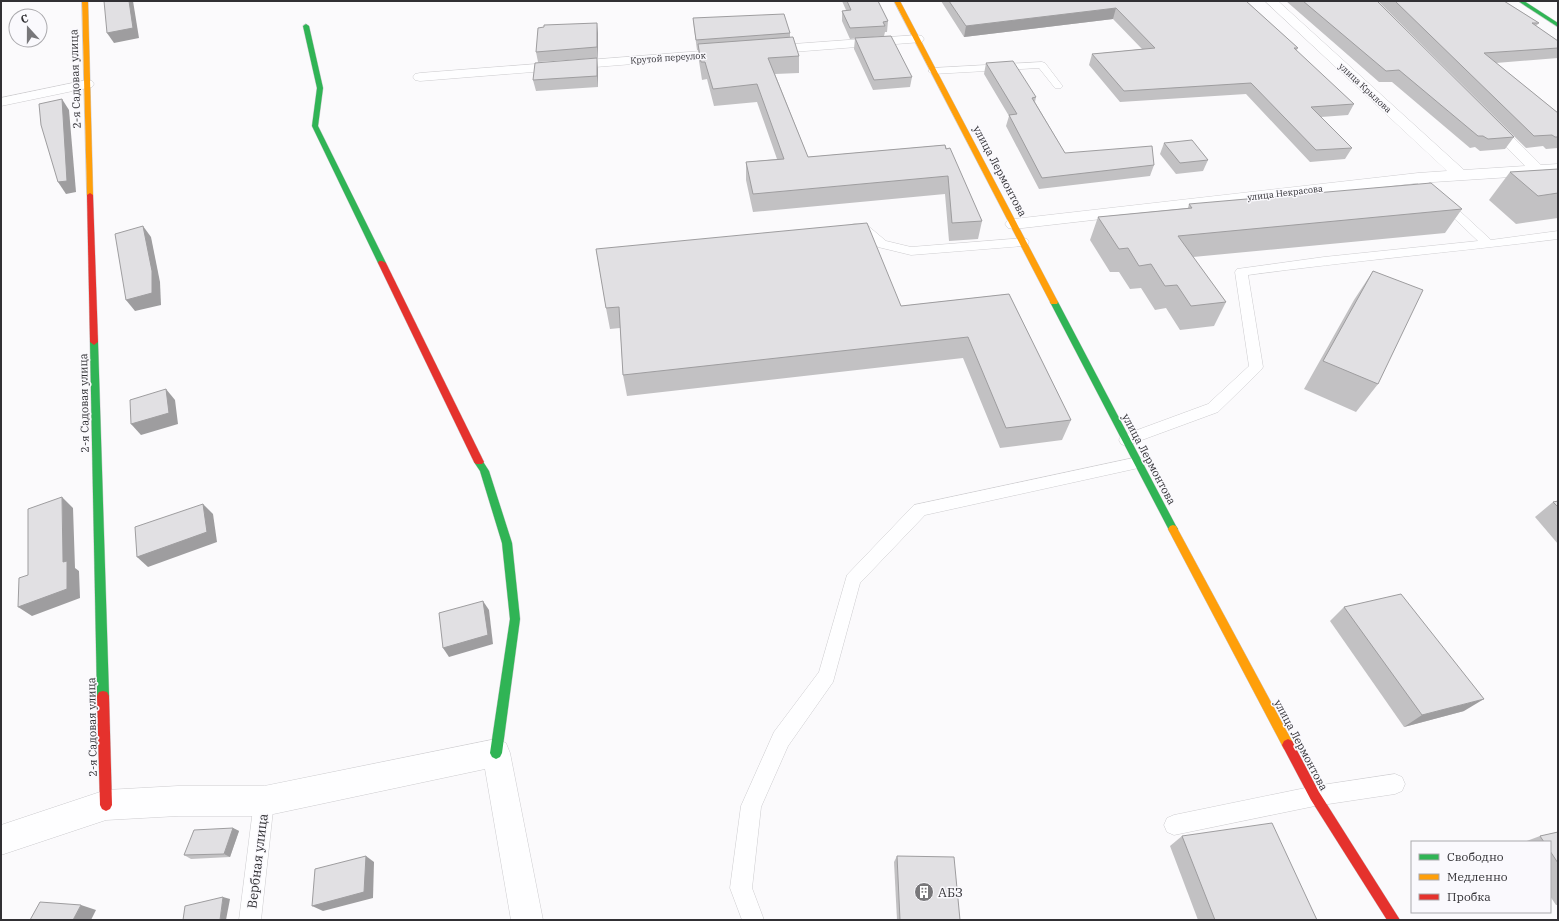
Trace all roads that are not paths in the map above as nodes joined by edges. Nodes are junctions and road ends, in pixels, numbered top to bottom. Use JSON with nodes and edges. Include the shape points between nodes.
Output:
{"nodes":[{"id":1,"x":85,"y":1,"type":"edge"},
{"id":2,"x":897,"y":1,"type":"edge"},
{"id":3,"x":1271,"y":1,"type":"edge"},
{"id":4,"x":1522,"y":1,"type":"edge"},
{"id":5,"x":1558,"y":25,"type":"edge"},
{"id":6,"x":306,"y":26,"type":"dead end"},
{"id":7,"x":917,"y":39,"type":"junction"},
{"id":8,"x":933,"y":71,"type":"junction"},
{"id":9,"x":420,"y":77,"type":"dead end"},
{"id":10,"x":87,"y":84,"type":"junction"},
{"id":11,"x":1058,"y":86,"type":"dead end"},
{"id":12,"x":1,"y":102,"type":"edge"},
{"id":13,"x":1481,"y":114,"type":"edge"},
{"id":14,"x":1558,"y":169,"type":"edge"},
{"id":15,"x":1537,"y":170,"type":"junction"},
{"id":16,"x":1460,"y":175,"type":"junction"},
{"id":17,"x":1418,"y":178,"type":"junction"},
{"id":18,"x":1014,"y":224,"type":"junction"},
{"id":19,"x":841,"y":229,"type":"edge"},
{"id":20,"x":1558,"y":236,"type":"edge"},
{"id":21,"x":1023,"y":242,"type":"junction"},
{"id":22,"x":1488,"y":244,"type":"junction"},
{"id":23,"x":1126,"y":440,"type":"junction"},
{"id":24,"x":1138,"y":463,"type":"junction"},
{"id":25,"x":496,"y":753,"type":"junction"},
{"id":26,"x":1395,"y":784,"type":"dead end"},
{"id":27,"x":1315,"y":796,"type":"junction"},
{"id":28,"x":264,"y":801,"type":"junction"},
{"id":29,"x":106,"y":805,"type":"junction"},
{"id":30,"x":1174,"y":825,"type":"dead end"},
{"id":31,"x":1,"y":840,"type":"edge"},
{"id":32,"x":250,"y":920,"type":"edge"},
{"id":33,"x":527,"y":920,"type":"edge"},
{"id":34,"x":753,"y":920,"type":"edge"},
{"id":35,"x":1394,"y":920,"type":"edge"}],
"edges":[{"from":1,"to":10,"type":"street","name":"2-я Садовая улица"},
{"from":2,"to":7,"type":"street","name":"улица Лермонтова"},
{"from":3,"to":16,"type":"street","name":"улица Крылова"},
{"from":4,"to":5,"type":"street"},
{"from":6,"to":25,"type":"street","via":[[320,88],[315,126],[484,471],[507,543],[515,619]]},
{"from":7,"to":8,"type":"street","name":"улица Лермонтова"},
{"from":7,"to":9,"type":"street","name":"Крутой переулок"},
{"from":8,"to":11,"type":"lane","via":[[1042,65]]},
{"from":8,"to":18,"type":"street","name":"улица Лермонтова"},
{"from":10,"to":12,"type":"street"},
{"from":10,"to":29,"type":"street","name":"2-я Садовая улица"},
{"from":13,"to":15,"type":"street"},
{"from":14,"to":15,"type":"street","name":"улица Некрасова"},
{"from":15,"to":16,"type":"street","name":"улица Некрасова"},
{"from":16,"to":17,"type":"street","name":"улица Некрасова"},
{"from":17,"to":18,"type":"street","name":"улица Некрасова"},
{"from":17,"to":22,"type":"lane"},
{"from":18,"to":21,"type":"street","name":"улица Лермонтова"},
{"from":19,"to":21,"type":"lane","via":[[862,228],[882,244],[911,251]]},
{"from":20,"to":22,"type":"lane"},
{"from":21,"to":23,"type":"street","name":"улица Лермонтова"},
{"from":22,"to":23,"type":"lane","via":[[1241,272],[1256,367],[1213,408]]},
{"from":23,"to":24,"type":"street","name":"улица Лермонтова"},
{"from":24,"to":27,"type":"street","name":"улица Лермонтова"},
{"from":24,"to":34,"type":"lane","via":[[920,510],[853,580],[827,676],[781,739],[750,806],[741,888]]},
{"from":25,"to":28,"type":"street"},
{"from":25,"to":33,"type":"street"},
{"from":26,"to":27,"type":"lane"},
{"from":27,"to":30,"type":"lane"},
{"from":27,"to":35,"type":"street","name":"улица Лермонтова"},
{"from":28,"to":29,"type":"street","via":[[178,801]]},
{"from":28,"to":32,"type":"lane","name":"Вербная улица"},
{"from":29,"to":31,"type":"street"}]}
